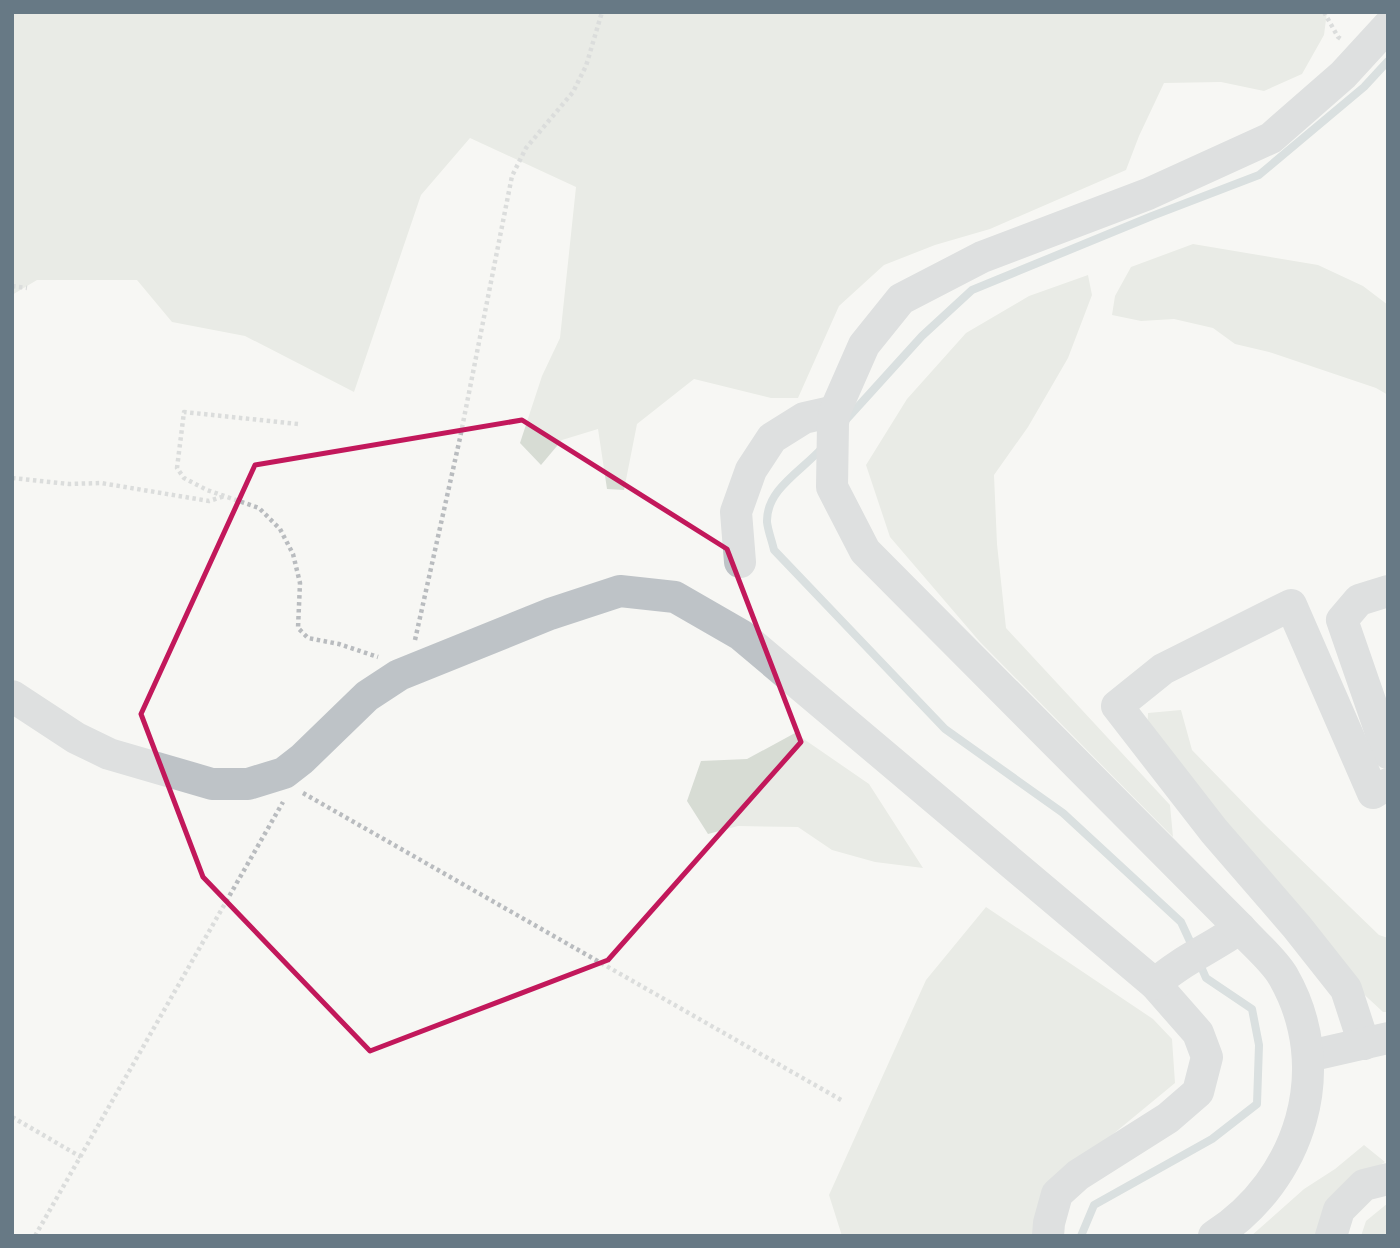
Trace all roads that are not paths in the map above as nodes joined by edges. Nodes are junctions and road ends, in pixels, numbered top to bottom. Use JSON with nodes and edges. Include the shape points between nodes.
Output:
{"nodes":[{"id":1,"x":1388,"y":26,"type":"edge"},
{"id":2,"x":834,"y":417,"type":"junction"},
{"id":3,"x":740,"y":562,"type":"dead end"},
{"id":4,"x":1388,"y":592,"type":"edge"},
{"id":5,"x":12,"y":696,"type":"edge"},
{"id":6,"x":1388,"y":753,"type":"edge"},
{"id":7,"x":1380,"y":788,"type":"edge"},
{"id":8,"x":1229,"y":936,"type":"junction"},
{"id":9,"x":1162,"y":977,"type":"junction"},
{"id":10,"x":1376,"y":1041,"type":"edge"},
{"id":11,"x":1310,"y":1056,"type":"junction"},
{"id":12,"x":1388,"y":1179,"type":"edge"},
{"id":13,"x":1048,"y":1236,"type":"edge"},
{"id":14,"x":1214,"y":1236,"type":"edge"},
{"id":15,"x":1331,"y":1236,"type":"edge"}],
"edges":[{"from":1,"to":2,"type":"street","via":[[1343,75],[1271,138],[1148,194],[982,257],[901,299],[864,345]]},
{"from":2,"to":3,"type":"street","via":[[804,418],[772,438],[758,459],[736,512]]},
{"from":2,"to":8,"type":"street","via":[[832,487],[865,551]]},
{"from":4,"to":6,"type":"street","via":[[1359,600],[1342,620]]},
{"from":5,"to":9,"type":"street","via":[[90,746],[193,780],[248,784],[288,780],[302,759],[383,684],[550,614],[620,591],[676,597],[741,635]]},
{"from":7,"to":10,"type":"street","via":[[1291,605],[1163,668],[1117,706],[1213,831],[1346,989]]},
{"from":8,"to":9,"type":"street"},
{"from":8,"to":11,"type":"street","via":[[1282,975]]},
{"from":9,"to":13,"type":"street","via":[[1198,1033],[1207,1057],[1198,1092],[1057,1194]]},
{"from":10,"to":11,"type":"street"},
{"from":11,"to":14,"type":"street","via":[[1301,1123],[1290,1151],[1251,1205]]},
{"from":12,"to":15,"type":"street","via":[[1364,1185],[1339,1210]]}]}
